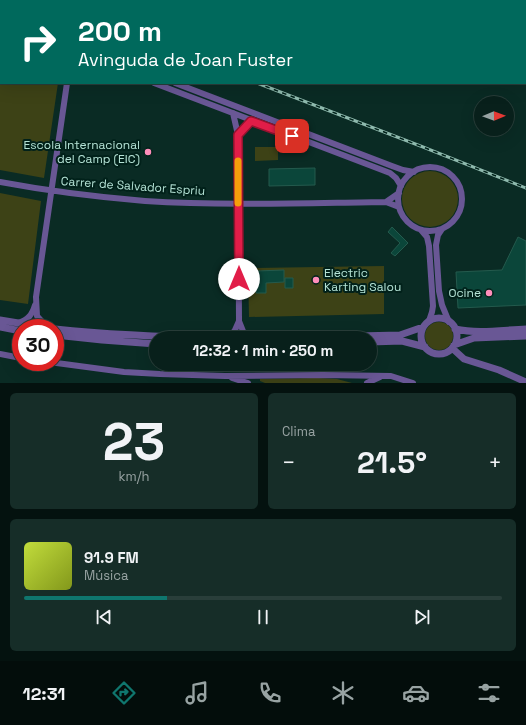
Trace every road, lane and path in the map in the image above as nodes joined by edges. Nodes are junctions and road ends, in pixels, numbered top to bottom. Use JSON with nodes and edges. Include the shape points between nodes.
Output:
{"nodes":[{"id":1,"x":67,"y":84,"type":"edge"},
{"id":2,"x":157,"y":84,"type":"edge"},
{"id":3,"x":178,"y":84,"type":"edge"},
{"id":4,"x":233,"y":113,"type":"junction"},
{"id":5,"x":251,"y":121,"type":"junction"},
{"id":6,"x":238,"y":135,"type":"junction"},
{"id":7,"x":414,"y":172,"type":"junction"},
{"id":8,"x":0,"y":182,"type":"edge"},
{"id":9,"x":401,"y":186,"type":"junction"},
{"id":10,"x":51,"y":191,"type":"junction"},
{"id":11,"x":399,"y":193,"type":"junction"},
{"id":12,"x":386,"y":202,"type":"junction"},
{"id":13,"x":238,"y":203,"type":"junction"},
{"id":14,"x":399,"y":208,"type":"junction"},
{"id":15,"x":442,"y":229,"type":"junction"},
{"id":16,"x":421,"y":230,"type":"junction"},
{"id":17,"x":36,"y":297,"type":"junction"},
{"id":18,"x":27,"y":319,"type":"edge"},
{"id":19,"x":40,"y":319,"type":"edge"},
{"id":20,"x":0,"y":320,"type":"edge"},
{"id":21,"x":239,"y":321,"type":"junction"},
{"id":22,"x":429,"y":321,"type":"junction"},
{"id":23,"x":12,"y":322,"type":"edge"},
{"id":24,"x":449,"y":322,"type":"junction"},
{"id":25,"x":0,"y":327,"type":"edge"},
{"id":26,"x":424,"y":327,"type":"junction"},
{"id":27,"x":12,"y":329,"type":"edge"},
{"id":28,"x":455,"y":329,"type":"junction"},
{"id":29,"x":526,"y":329,"type":"edge"},
{"id":30,"x":64,"y":330,"type":"edge"},
{"id":31,"x":233,"y":331,"type":"edge"},
{"id":32,"x":243,"y":331,"type":"edge"},
{"id":33,"x":64,"y":336,"type":"edge"},
{"id":34,"x":377,"y":336,"type":"edge"},
{"id":35,"x":526,"y":336,"type":"edge"},
{"id":36,"x":149,"y":337,"type":"edge"},
{"id":37,"x":377,"y":342,"type":"edge"},
{"id":38,"x":149,"y":343,"type":"edge"},
{"id":39,"x":425,"y":347,"type":"junction"},
{"id":40,"x":453,"y":347,"type":"junction"},
{"id":41,"x":0,"y":354,"type":"edge"},
{"id":42,"x":12,"y":356,"type":"edge"},
{"id":43,"x":64,"y":364,"type":"edge"},
{"id":44,"x":225,"y":376,"type":"junction"},
{"id":45,"x":383,"y":376,"type":"junction"},
{"id":46,"x":526,"y":382,"type":"edge"},
{"id":47,"x":248,"y":383,"type":"edge"},
{"id":48,"x":367,"y":383,"type":"edge"},
{"id":49,"x":413,"y":383,"type":"edge"}],
"edges":[{"from":1,"to":10,"type":"street"},
{"from":2,"to":4,"type":"street"},
{"from":3,"to":7,"type":"street","via":[[392,166]]},
{"from":4,"to":5,"type":"street"},
{"from":4,"to":6,"type":"street"},
{"from":5,"to":6,"type":"street"},
{"from":5,"to":9,"type":"street","via":[[390,173]]},
{"from":6,"to":13,"type":"street"},
{"from":7,"to":9,"type":"street"},
{"from":7,"to":15,"type":"street","via":[[423,168],[439,168],[448,173],[459,186],[462,199],[460,210],[451,224]]},
{"from":8,"to":10,"type":"street","name":"Carrer de Salvador Espriu"},
{"from":9,"to":11,"type":"street"},
{"from":10,"to":13,"type":"street","name":"Carrer de Salvador Espriu","via":[[145,201]]},
{"from":10,"to":17,"type":"street"},
{"from":11,"to":12,"type":"street"},
{"from":11,"to":14,"type":"street"},
{"from":12,"to":13,"type":"street","name":"Carrer de Salvador Espriu"},
{"from":12,"to":14,"type":"street","name":"Carrer de Salvador Espriu"},
{"from":13,"to":21,"type":"street"},
{"from":14,"to":16,"type":"street","via":[[409,223]]},
{"from":15,"to":16,"type":"street"},
{"from":15,"to":24,"type":"street","via":[[436,245],[442,305]]},
{"from":16,"to":22,"type":"street","via":[[427,237],[429,246],[433,310]]},
{"from":17,"to":18,"type":"street","via":[[32,313]]},
{"from":17,"to":19,"type":"street","via":[[37,316]]},
{"from":20,"to":23,"type":"street"},
{"from":21,"to":31,"type":"street"},
{"from":21,"to":32,"type":"street"},
{"from":22,"to":24,"type":"street","via":[[439,319]]},
{"from":22,"to":26,"type":"street"},
{"from":24,"to":28,"type":"street"},
{"from":25,"to":27,"type":"street"},
{"from":26,"to":34,"type":"street","via":[[400,335]]},
{"from":26,"to":39,"type":"street","via":[[421,336]]},
{"from":28,"to":29,"type":"street","via":[[482,332]]},
{"from":28,"to":40,"type":"street"},
{"from":30,"to":36,"type":"street"},
{"from":33,"to":38,"type":"street"},
{"from":35,"to":40,"type":"street","via":[[474,338]]},
{"from":37,"to":39,"type":"street","via":[[402,341]]},
{"from":39,"to":40,"type":"street","via":[[437,354],[446,353]]},
{"from":40,"to":46,"type":"street","via":[[464,359]]},
{"from":41,"to":42,"type":"street"},
{"from":43,"to":44,"type":"street","via":[[124,372]]},
{"from":44,"to":45,"type":"street"},
{"from":44,"to":47,"type":"street"},
{"from":45,"to":48,"type":"street"},
{"from":45,"to":49,"type":"street"}]}
